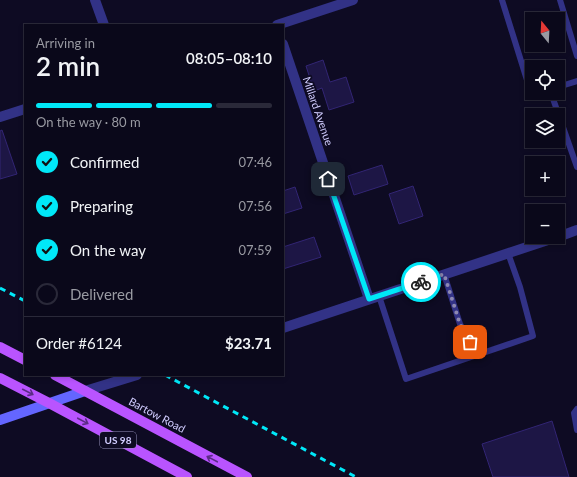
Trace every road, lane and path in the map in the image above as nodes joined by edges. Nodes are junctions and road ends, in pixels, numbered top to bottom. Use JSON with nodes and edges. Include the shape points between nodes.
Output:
{"nodes":[{"id":1,"x":96,"y":0,"type":"edge"},
{"id":2,"x":353,"y":0,"type":"edge"},
{"id":3,"x":502,"y":0,"type":"edge"},
{"id":4,"x":560,"y":0,"type":"edge"},
{"id":5,"x":104,"y":24,"type":"edge"},
{"id":6,"x":279,"y":24,"type":"edge"},
{"id":7,"x":284,"y":47,"type":"edge"},
{"id":8,"x":577,"y":56,"type":"edge"},
{"id":9,"x":525,"y":74,"type":"edge"},
{"id":10,"x":577,"y":80,"type":"edge"},
{"id":11,"x":565,"y":84,"type":"edge"},
{"id":12,"x":553,"y":100,"type":"edge"},
{"id":13,"x":24,"y":108,"type":"edge"},
{"id":14,"x":0,"y":117,"type":"edge"},
{"id":15,"x":577,"y":167,"type":"edge"},
{"id":16,"x":577,"y":230,"type":"edge"},
{"id":17,"x":565,"y":234,"type":"edge"},
{"id":18,"x":536,"y":244,"type":"edge"},
{"id":19,"x":508,"y":253,"type":"junction"},
{"id":20,"x":444,"y":274,"type":"junction"},
{"id":21,"x":374,"y":298,"type":"junction"},
{"id":22,"x":284,"y":328,"type":"edge"},
{"id":23,"x":0,"y":347,"type":"edge"},
{"id":24,"x":478,"y":355,"type":"junction"},
{"id":25,"x":24,"y":359,"type":"edge"},
{"id":26,"x":57,"y":376,"type":"edge"},
{"id":27,"x":134,"y":376,"type":"edge"},
{"id":28,"x":0,"y":378,"type":"edge"},
{"id":29,"x":85,"y":391,"type":"junction"},
{"id":30,"x":49,"y":403,"type":"junction"},
{"id":31,"x":577,"y":409,"type":"edge"},
{"id":32,"x":0,"y":420,"type":"edge"},
{"id":33,"x":577,"y":430,"type":"edge"},
{"id":34,"x":187,"y":477,"type":"edge"},
{"id":35,"x":247,"y":477,"type":"edge"}],
"edges":[{"from":1,"to":5,"type":"street"},
{"from":2,"to":6,"type":"street"},
{"from":3,"to":9,"type":"lane"},
{"from":4,"to":8,"type":"lane"},
{"from":7,"to":21,"type":"street","name":"Millard Avenue"},
{"from":10,"to":11,"type":"lane"},
{"from":12,"to":15,"type":"lane"},
{"from":13,"to":14,"type":"street"},
{"from":16,"to":17,"type":"street"},
{"from":18,"to":19,"type":"street"},
{"from":19,"to":20,"type":"street"},
{"from":19,"to":24,"type":"lane","via":[[533,336]]},
{"from":20,"to":21,"type":"street"},
{"from":20,"to":24,"type":"lane","via":[[460,324]]},
{"from":21,"to":22,"type":"street"},
{"from":21,"to":24,"type":"lane","via":[[406,379]]},
{"from":23,"to":25,"type":"main road"},
{"from":26,"to":29,"type":"main road","name":"Bartow Road","number":"US 98"},
{"from":27,"to":29,"type":"street"},
{"from":28,"to":30,"type":"main road","number":"US 98","one_way":true},
{"from":29,"to":30,"type":"street"},
{"from":35,"to":29,"type":"main road","name":"Bartow Road","number":"US 98","one_way":true},
{"from":30,"to":32,"type":"street"},
{"from":30,"to":34,"type":"main road","number":"US 98","one_way":true},
{"from":31,"to":33,"type":"lane","via":[[574,413]]}]}
